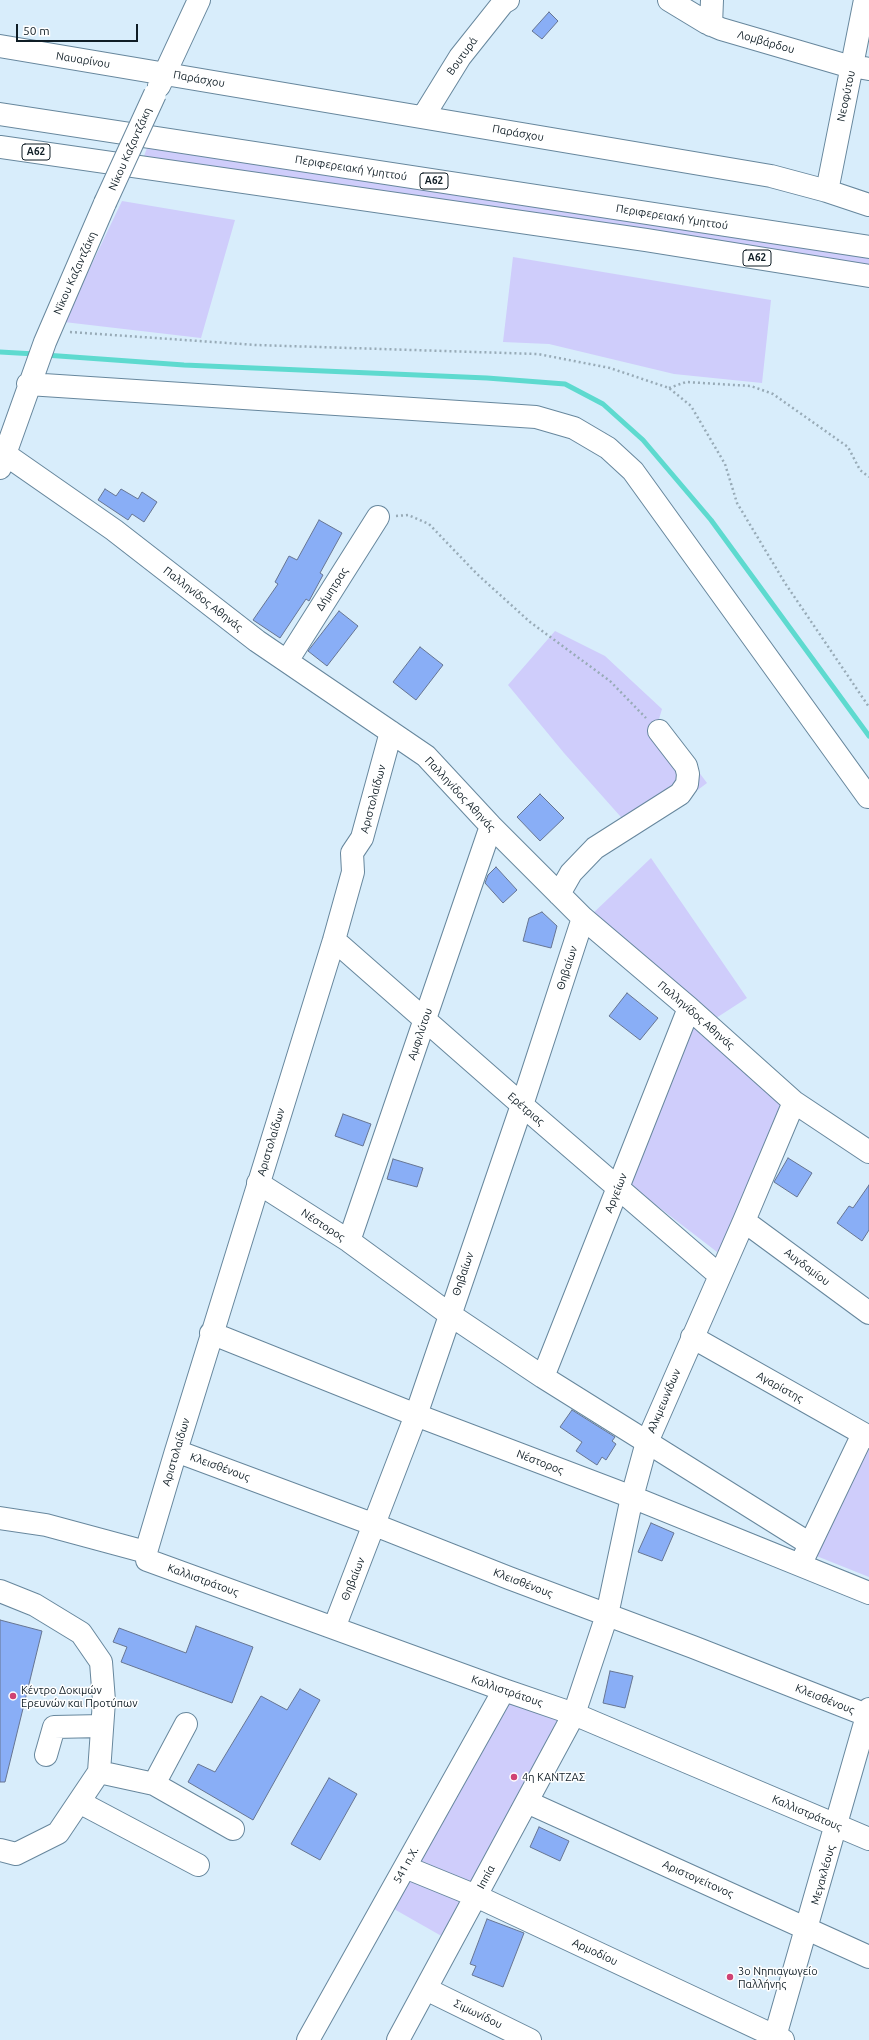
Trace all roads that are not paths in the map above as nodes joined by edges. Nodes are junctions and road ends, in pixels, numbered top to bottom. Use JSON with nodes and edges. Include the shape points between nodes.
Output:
{"nodes":[{"id":1,"x":199,"y":0,"type":"edge"},
{"id":2,"x":669,"y":0,"type":"edge"},
{"id":3,"x":712,"y":0,"type":"edge"},
{"id":4,"x":866,"y":0,"type":"edge"},
{"id":5,"x":503,"y":1,"type":"edge"},
{"id":6,"x":711,"y":25,"type":"junction"},
{"id":7,"x":0,"y":46,"type":"edge"},
{"id":8,"x":861,"y":67,"type":"edge"},
{"id":9,"x":165,"y":73,"type":"junction"},
{"id":10,"x":0,"y":114,"type":"edge"},
{"id":11,"x":423,"y":117,"type":"junction"},
{"id":12,"x":0,"y":146,"type":"edge"},
{"id":13,"x":827,"y":191,"type":"junction"},
{"id":14,"x":105,"y":204,"type":"joint"},
{"id":15,"x":869,"y":205,"type":"edge"},
{"id":16,"x":869,"y":247,"type":"edge"},
{"id":17,"x":869,"y":276,"type":"edge"},
{"id":18,"x":31,"y":378,"type":"junction"},
{"id":19,"x":2,"y":461,"type":"edge"},
{"id":20,"x":378,"y":517,"type":"road end"},
{"id":21,"x":287,"y":661,"type":"junction"},
{"id":22,"x":659,"y":731,"type":"road end"},
{"id":23,"x":391,"y":732,"type":"junction"},
{"id":24,"x":868,"y":797,"type":"edge"},
{"id":25,"x":491,"y":826,"type":"junction"},
{"id":26,"x":559,"y":894,"type":"junction"},
{"id":27,"x":583,"y":918,"type":"junction"},
{"id":28,"x":334,"y":940,"type":"junction"},
{"id":29,"x":689,"y":1008,"type":"junction"},
{"id":30,"x":424,"y":1020,"type":"junction"},
{"id":31,"x":794,"y":1102,"type":"junction"},
{"id":32,"x":522,"y":1106,"type":"junction"},
{"id":33,"x":869,"y":1152,"type":"edge"},
{"id":34,"x":258,"y":1183,"type":"junction"},
{"id":35,"x":618,"y":1188,"type":"junction"},
{"id":36,"x":744,"y":1221,"type":"junction"},
{"id":37,"x":348,"y":1241,"type":"junction"},
{"id":38,"x":719,"y":1275,"type":"junction"},
{"id":39,"x":869,"y":1313,"type":"edge"},
{"id":40,"x":450,"y":1314,"type":"junction"},
{"id":41,"x":211,"y":1333,"type":"junction"},
{"id":42,"x":692,"y":1338,"type":"junction"},
{"id":43,"x":543,"y":1377,"type":"junction"},
{"id":44,"x":416,"y":1415,"type":"junction"},
{"id":45,"x":866,"y":1436,"type":"edge"},
{"id":46,"x":647,"y":1442,"type":"junction"},
{"id":47,"x":176,"y":1451,"type":"junction"},
{"id":48,"x":632,"y":1497,"type":"junction"},
{"id":49,"x":0,"y":1518,"type":"edge"},
{"id":50,"x":375,"y":1525,"type":"junction"},
{"id":51,"x":810,"y":1544,"type":"junction"},
{"id":52,"x":146,"y":1552,"type":"junction"},
{"id":53,"x":800,"y":1564,"type":"junction"},
{"id":54,"x":0,"y":1591,"type":"edge"},
{"id":55,"x":869,"y":1593,"type":"edge"},
{"id":56,"x":608,"y":1615,"type":"junction"},
{"id":57,"x":334,"y":1628,"type":"junction"},
{"id":58,"x":504,"y":1690,"type":"junction"},
{"id":59,"x":574,"y":1714,"type":"junction"},
{"id":60,"x":868,"y":1714,"type":"edge"},
{"id":61,"x":186,"y":1724,"type":"dead end"},
{"id":62,"x":102,"y":1726,"type":"junction"},
{"id":63,"x":46,"y":1755,"type":"dead end"},
{"id":64,"x":99,"y":1772,"type":"junction"},
{"id":65,"x":154,"y":1784,"type":"junction"},
{"id":66,"x":79,"y":1802,"type":"junction"},
{"id":67,"x":527,"y":1802,"type":"junction"},
{"id":68,"x":837,"y":1826,"type":"junction"},
{"id":69,"x":233,"y":1829,"type":"dead end"},
{"id":70,"x":869,"y":1839,"type":"edge"},
{"id":71,"x":0,"y":1850,"type":"edge"},
{"id":72,"x":198,"y":1865,"type":"dead end"},
{"id":73,"x":405,"y":1867,"type":"junction"},
{"id":74,"x":476,"y":1896,"type":"junction"},
{"id":75,"x":807,"y":1928,"type":"junction"},
{"id":76,"x":869,"y":1957,"type":"edge"},
{"id":77,"x":426,"y":1989,"type":"junction"},
{"id":78,"x":777,"y":2039,"type":"edge"},
{"id":79,"x":308,"y":2040,"type":"edge"},
{"id":80,"x":398,"y":2040,"type":"edge"},
{"id":81,"x":530,"y":2040,"type":"edge"}],
"edges":[{"from":1,"to":9,"type":"main road"},
{"from":2,"to":6,"type":"main road","name":"Λομβάρδου"},
{"from":3,"to":6,"type":"main road"},
{"from":4,"to":8,"type":"main road","name":"Νεοφύτου"},
{"from":5,"to":11,"type":"main road","name":"Βουτυρά","via":[[460,57]]},
{"from":6,"to":8,"type":"main road","name":"Λομβάρδου"},
{"from":7,"to":9,"type":"main road","name":"Ναυαρίνου"},
{"from":8,"to":13,"type":"main road","name":"Νεοφύτου"},
{"from":9,"to":11,"type":"main road","name":"Παράσχου"},
{"from":9,"to":14,"type":"main road","name":"Νίκου Καζαντζάκη","bridge":true},
{"from":10,"to":16,"type":"main road","name":"Περιφερειακή Υμηττού","number":"Α62"},
{"from":11,"to":13,"type":"main road","name":"Παράσχου","via":[[771,176]]},
{"from":12,"to":17,"type":"main road","number":"Α62","via":[[638,239]]},
{"from":13,"to":15,"type":"main road","name":"Παράσχου"},
{"from":14,"to":18,"type":"main road","name":"Νϊκου Καζαντζάκη"},
{"from":18,"to":19,"type":"main road"},
{"from":18,"to":24,"type":"main road","via":[[536,417],[574,428],[608,448],[636,476]]},
{"from":19,"to":21,"type":"main road","name":"Παλληνίδος Αθηνάς","via":[[114,530],[257,641]]},
{"from":20,"to":21,"type":"main road","name":"Δήμητρας"},
{"from":21,"to":23,"type":"main road","name":"Παλληνίδος Αθηνάς"},
{"from":22,"to":26,"type":"main road","via":[[686,766],[687,784],[680,794],[595,848],[571,873]]},
{"from":23,"to":25,"type":"main road","name":"Παλληνίδος Αθηνάς","via":[[426,756]]},
{"from":23,"to":28,"type":"main road","name":"Αριστολαίδων","via":[[362,838],[352,853],[353,872]]},
{"from":25,"to":26,"type":"main road","name":"Παλληνίδος Αθηνάς"},
{"from":25,"to":30,"type":"main road","name":"Αμφιλύτου"},
{"from":26,"to":27,"type":"main road","name":"Παλληνίδος Αθηνάς"},
{"from":27,"to":29,"type":"main road","name":"Παλληνίδος Αθηνάς"},
{"from":27,"to":32,"type":"main road","name":"Θηβαίων"},
{"from":28,"to":30,"type":"main road","name":"Ερέτριας"},
{"from":28,"to":34,"type":"main road","name":"Αριστολαίδων"},
{"from":29,"to":31,"type":"main road","name":"Παλληνίδος Αθηνάς"},
{"from":29,"to":35,"type":"main road","name":"Αργείων"},
{"from":30,"to":32,"type":"main road","name":"Ερέτριας"},
{"from":30,"to":37,"type":"main road","name":"Αμφιλύτου"},
{"from":31,"to":33,"type":"main road","name":"Παλληνίδος Αθηνάς"},
{"from":31,"to":36,"type":"main road","name":"Αλκμεωνίδων"},
{"from":32,"to":35,"type":"main road","name":"Ερέτριας"},
{"from":32,"to":40,"type":"main road","name":"Θηβαίων"},
{"from":34,"to":37,"type":"main road","name":"Νέστορος"},
{"from":34,"to":41,"type":"main road","name":"Αριστολαίδων"},
{"from":35,"to":38,"type":"main road","name":"Ερέτριας"},
{"from":35,"to":43,"type":"main road","name":"Αργείων"},
{"from":36,"to":38,"type":"main road","name":"Αλκμεωνίδων"},
{"from":36,"to":39,"type":"main road","name":"Αυγδαμίου"},
{"from":37,"to":40,"type":"main road","name":"Νέστορος"},
{"from":38,"to":42,"type":"main road","name":"Αλκμεωνίδων"},
{"from":40,"to":43,"type":"main road","name":"Νέστορος"},
{"from":40,"to":44,"type":"main road","name":"Θηβαίων"},
{"from":41,"to":44,"type":"main road","name":"Νέστορος"},
{"from":41,"to":47,"type":"main road","name":"Αριστολαίδων"},
{"from":42,"to":45,"type":"main road","name":"Αγαρίστης"},
{"from":42,"to":46,"type":"main road","name":"Αλκμεωνίδων"},
{"from":43,"to":46,"type":"main road","name":"Νέστορος"},
{"from":44,"to":48,"type":"main road","name":"Νέστορος"},
{"from":44,"to":50,"type":"main road","name":"Θηβαίων"},
{"from":45,"to":51,"type":"main road"},
{"from":46,"to":48,"type":"main road","name":"Αλκμεωνίδων"},
{"from":46,"to":51,"type":"main road","name":"Νέστορος"},
{"from":47,"to":50,"type":"main road","name":"Κλεισθένους"},
{"from":47,"to":52,"type":"main road","name":"Αριστολαίδων"},
{"from":48,"to":53,"type":"main road","name":"Νέστορος"},
{"from":48,"to":56,"type":"main road","name":"Αλκμεωνίδων"},
{"from":49,"to":52,"type":"main road","via":[[46,1525]]},
{"from":50,"to":56,"type":"main road","name":"Κλεισθένους"},
{"from":50,"to":57,"type":"main road","name":"Θηβαίων"},
{"from":51,"to":53,"type":"main road"},
{"from":52,"to":57,"type":"main road","name":"Καλλιστράτους","via":[[147,1560]]},
{"from":53,"to":55,"type":"main road","name":"Νέστορος"},
{"from":54,"to":62,"type":"main road","via":[[35,1605],[80,1633],[101,1662],[104,1701]]},
{"from":56,"to":59,"type":"main road","name":"Αλκμεωνίδων"},
{"from":56,"to":60,"type":"main road","name":"Κλεισθένους"},
{"from":57,"to":58,"type":"main road","name":"Καλλιστράτους"},
{"from":58,"to":59,"type":"main road","name":"Καλλιστράτους"},
{"from":58,"to":73,"type":"main road","name":"541 π.Χ."},
{"from":59,"to":67,"type":"main road","name":"Ιππία"},
{"from":59,"to":68,"type":"main road","name":"Καλλιστράτους"},
{"from":60,"to":68,"type":"main road","name":"Μεγακλέους"},
{"from":61,"to":65,"type":"main road"},
{"from":62,"to":63,"type":"main road","via":[[54,1727]]},
{"from":62,"to":64,"type":"main road"},
{"from":64,"to":65,"type":"main road"},
{"from":64,"to":66,"type":"main road"},
{"from":65,"to":69,"type":"main road"},
{"from":66,"to":71,"type":"main road","via":[[58,1833],[16,1854]]},
{"from":66,"to":72,"type":"main road"},
{"from":67,"to":74,"type":"main road","name":"Ιππία"},
{"from":67,"to":75,"type":"main road","name":"Αριστογείτονος"},
{"from":68,"to":70,"type":"main road","name":"Καλλιστράτους"},
{"from":68,"to":75,"type":"main road","name":"Μεγακλέους"},
{"from":73,"to":74,"type":"main road","name":"Αρμοδίου"},
{"from":73,"to":79,"type":"main road","name":"541 π.Χ."},
{"from":74,"to":77,"type":"main road","name":"Ιππία"},
{"from":74,"to":78,"type":"main road","name":"Αρμοδίου"},
{"from":75,"to":76,"type":"main road","name":"Αριστογείτονος"},
{"from":75,"to":78,"type":"main road","name":"Μεγακλέους"},
{"from":77,"to":80,"type":"main road","name":"Ιππία"},
{"from":77,"to":81,"type":"main road","name":"Σιμωνίδου"}]}
